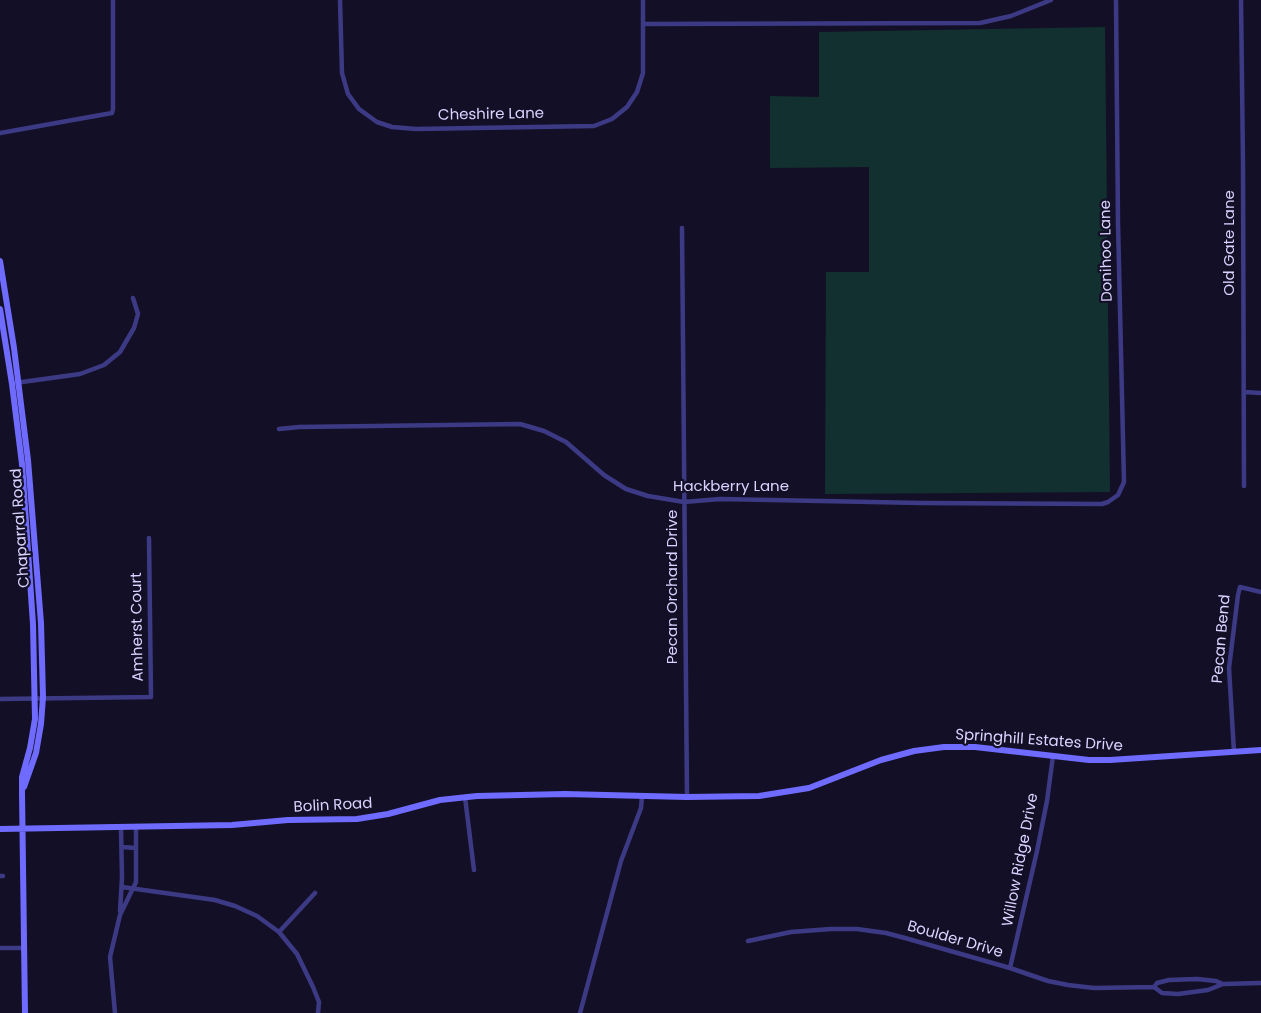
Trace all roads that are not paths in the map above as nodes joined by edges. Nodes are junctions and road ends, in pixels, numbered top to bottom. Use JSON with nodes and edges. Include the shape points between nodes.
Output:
{"nodes":[{"id":1,"x":113,"y":0,"type":"edge"},
{"id":2,"x":340,"y":0,"type":"edge"},
{"id":3,"x":643,"y":0,"type":"edge"},
{"id":4,"x":1052,"y":0,"type":"edge"},
{"id":5,"x":1116,"y":0,"type":"edge"},
{"id":6,"x":1241,"y":0,"type":"edge"},
{"id":7,"x":643,"y":24,"type":"junction"},
{"id":8,"x":0,"y":133,"type":"edge"},
{"id":9,"x":682,"y":228,"type":"dead end"},
{"id":10,"x":0,"y":261,"type":"edge"},
{"id":11,"x":133,"y":298,"type":"dead end"},
{"id":12,"x":0,"y":309,"type":"edge"},
{"id":13,"x":15,"y":383,"type":"junction"},
{"id":14,"x":1244,"y":392,"type":"junction"},
{"id":15,"x":1261,"y":393,"type":"edge"},
{"id":16,"x":279,"y":429,"type":"dead end"},
{"id":17,"x":1244,"y":486,"type":"dead end"},
{"id":18,"x":1114,"y":498,"type":"joint"},
{"id":19,"x":684,"y":502,"type":"junction"},
{"id":20,"x":149,"y":538,"type":"dead end"},
{"id":21,"x":1261,"y":592,"type":"edge"},
{"id":22,"x":42,"y":697,"type":"junction"},
{"id":23,"x":35,"y":698,"type":"junction"},
{"id":24,"x":0,"y":699,"type":"edge"},
{"id":25,"x":1261,"y":750,"type":"edge"},
{"id":26,"x":1234,"y":752,"type":"junction"},
{"id":27,"x":1053,"y":756,"type":"junction"},
{"id":28,"x":22,"y":793,"type":"junction"},
{"id":29,"x":642,"y":796,"type":"junction"},
{"id":30,"x":465,"y":797,"type":"junction"},
{"id":31,"x":687,"y":797,"type":"junction"},
{"id":32,"x":121,"y":828,"type":"junction"},
{"id":33,"x":136,"y":828,"type":"junction"},
{"id":34,"x":0,"y":829,"type":"edge"},
{"id":35,"x":22,"y":829,"type":"junction"},
{"id":36,"x":122,"y":848,"type":"junction"},
{"id":37,"x":136,"y":848,"type":"junction"},
{"id":38,"x":474,"y":870,"type":"dead end"},
{"id":39,"x":122,"y":887,"type":"junction"},
{"id":40,"x":133,"y":888,"type":"junction"},
{"id":41,"x":315,"y":893,"type":"dead end"},
{"id":42,"x":120,"y":915,"type":"junction"},
{"id":43,"x":279,"y":932,"type":"junction"},
{"id":44,"x":748,"y":941,"type":"dead end"},
{"id":45,"x":0,"y":948,"type":"edge"},
{"id":46,"x":24,"y":948,"type":"junction"},
{"id":47,"x":1010,"y":968,"type":"junction"},
{"id":48,"x":1261,"y":983,"type":"edge"},
{"id":49,"x":1223,"y":984,"type":"junction"},
{"id":50,"x":1154,"y":987,"type":"junction"},
{"id":51,"x":25,"y":1013,"type":"edge"},
{"id":52,"x":115,"y":1013,"type":"edge"},
{"id":53,"x":318,"y":1013,"type":"edge"},
{"id":54,"x":580,"y":1013,"type":"edge"}],
"edges":[{"from":1,"to":8,"type":"street","via":[[112,112]]},
{"from":2,"to":7,"type":"street","name":"Cheshire Lane","via":[[342,73],[348,94],[369,118],[385,126],[401,128],[594,126],[612,119],[638,92],[643,73]]},
{"from":3,"to":7,"type":"street","name":"Cheshire Lane"},
{"from":4,"to":7,"type":"street","via":[[1011,16],[980,22]]},
{"from":5,"to":18,"type":"street","name":"Donihoo Lane","via":[[1124,482],[1122,490]]},
{"from":6,"to":14,"type":"street","name":"Old Gate Lane"},
{"from":9,"to":19,"type":"street","name":"Pecan Orchard Drive"},
{"from":10,"to":13,"type":"main road","name":"Chaparral Road"},
{"from":11,"to":13,"type":"street","via":[[138,308],[136,324],[126,344],[112,359],[80,374]]},
{"from":12,"to":13,"type":"main road","name":"Chaparral Road"},
{"from":13,"to":22,"type":"main road","name":"Chaparral Road","via":[[28,460],[36,553]]},
{"from":13,"to":23,"type":"main road","name":"Chaparral Road","via":[[33,624]]},
{"from":14,"to":15,"type":"street"},
{"from":14,"to":17,"type":"street","name":"Old Gate Lane"},
{"from":16,"to":19,"type":"street","name":"Hackberry Lane","via":[[520,424],[560,438],[610,479],[634,492]]},
{"from":18,"to":19,"type":"street","name":"Hackberry Lane","via":[[1102,504],[720,499]]},
{"from":19,"to":31,"type":"street","name":"Pecan Orchard Drive"},
{"from":20,"to":22,"type":"street","name":"Amherst Court","via":[[151,697]]},
{"from":21,"to":26,"type":"street","name":"Pecan Bend","via":[[1240,587],[1230,668]]},
{"from":22,"to":23,"type":"street"},
{"from":22,"to":28,"type":"main road","name":"Chaparral Road","via":[[38,744]]},
{"from":23,"to":24,"type":"street"},
{"from":23,"to":28,"type":"main road","name":"Chaparral Road","via":[[35,719],[22,777]]},
{"from":25,"to":26,"type":"main road","name":"Springhill Estates Drive"},
{"from":26,"to":27,"type":"main road","name":"Springhill Estates Drive","via":[[1129,760]]},
{"from":27,"to":31,"type":"main road","name":"Springhill Estates Drive","via":[[975,747],[937,747],[881,760],[796,791],[749,797]]},
{"from":27,"to":47,"type":"street","name":"Willow Ridge Drive","via":[[1047,802]]},
{"from":28,"to":35,"type":"main road","name":"Chaparral Road"},
{"from":29,"to":30,"type":"main road","name":"Bolin Road","via":[[544,794]]},
{"from":29,"to":31,"type":"main road","name":"Springhill Estates Drive"},
{"from":29,"to":54,"type":"street"},
{"from":30,"to":33,"type":"main road","name":"Bolin Road","via":[[362,819]]},
{"from":30,"to":38,"type":"street"},
{"from":32,"to":33,"type":"main road","name":"Bolin Road"},
{"from":32,"to":35,"type":"main road","name":"Bolin Road"},
{"from":32,"to":36,"type":"street"},
{"from":33,"to":37,"type":"street"},
{"from":34,"to":35,"type":"main road","name":"Bolin Road"},
{"from":35,"to":46,"type":"main road","name":"Chaparral Road"},
{"from":36,"to":37,"type":"street"},
{"from":36,"to":39,"type":"street"},
{"from":37,"to":40,"type":"street","via":[[136,882]]},
{"from":39,"to":40,"type":"street"},
{"from":39,"to":42,"type":"street"},
{"from":40,"to":42,"type":"street"},
{"from":40,"to":43,"type":"street","via":[[225,903],[250,912]]},
{"from":41,"to":43,"type":"street"},
{"from":42,"to":52,"type":"street","via":[[110,957]]},
{"from":43,"to":53,"type":"street","via":[[306,972],[319,1002]]},
{"from":44,"to":47,"type":"street","name":"Boulder Drive","via":[[791,932],[857,929],[886,933]]},
{"from":45,"to":46,"type":"street"},
{"from":46,"to":51,"type":"main road","name":"Chaparral Road"},
{"from":47,"to":50,"type":"street","name":"Boulder Drive","via":[[1048,981],[1094,988]]},
{"from":48,"to":49,"type":"street","name":"Boulder Drive"},
{"from":49,"to":50,"type":"street","name":"Boulder Drive","via":[[1206,979],[1180,979],[1157,983]]},
{"from":49,"to":50,"type":"street","name":"Boulder Drive","via":[[1208,990],[1178,994],[1162,993]]}]}
